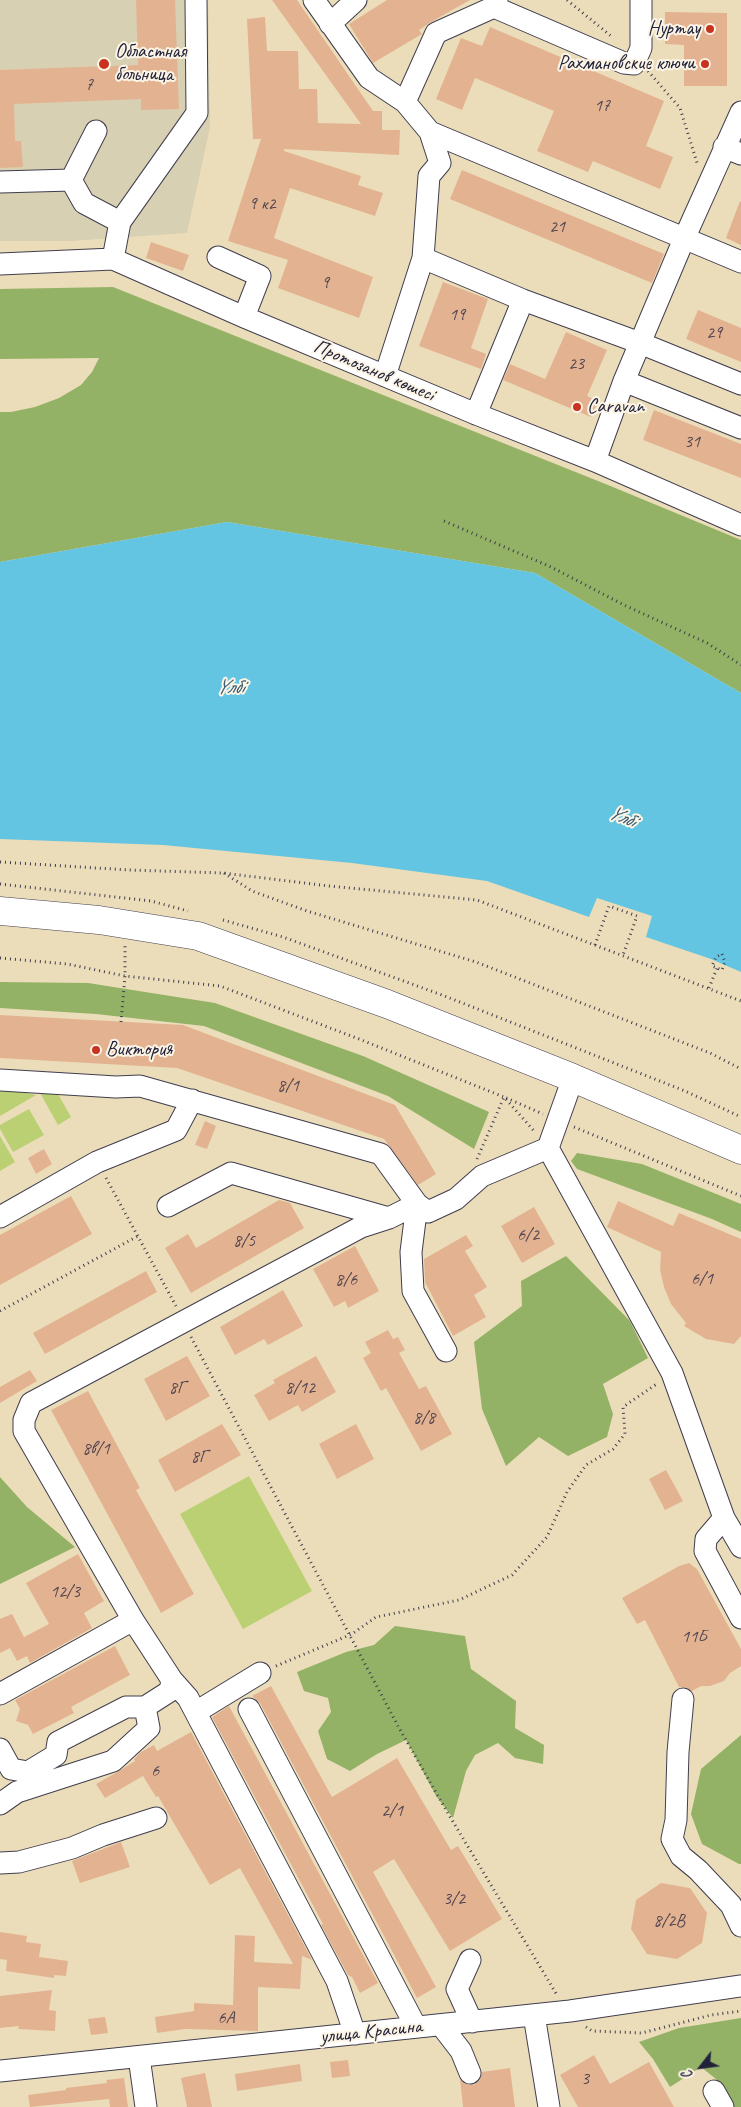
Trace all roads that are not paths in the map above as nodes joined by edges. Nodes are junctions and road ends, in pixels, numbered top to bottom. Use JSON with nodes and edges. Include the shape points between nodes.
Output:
{"nodes":[{"id":1,"x":196,"y":0,"type":"edge"},
{"id":2,"x":314,"y":0,"type":"edge"},
{"id":3,"x":356,"y":0,"type":"edge"},
{"id":4,"x":641,"y":0,"type":"edge"},
{"id":5,"x":495,"y":4,"type":"edge"},
{"id":6,"x":330,"y":24,"type":"junction"},
{"id":7,"x":405,"y":102,"type":"junction"},
{"id":8,"x":741,"y":112,"type":"edge"},
{"id":9,"x":96,"y":131,"type":"dead end"},
{"id":10,"x":430,"y":132,"type":"junction"},
{"id":11,"x":733,"y":150,"type":"edge"},
{"id":12,"x":71,"y":180,"type":"junction"},
{"id":13,"x":0,"y":182,"type":"edge"},
{"id":14,"x":120,"y":222,"type":"junction"},
{"id":15,"x":684,"y":239,"type":"junction"},
{"id":16,"x":218,"y":257,"type":"dead end"},
{"id":17,"x":423,"y":258,"type":"junction"},
{"id":18,"x":113,"y":259,"type":"junction"},
{"id":19,"x":741,"y":262,"type":"edge"},
{"id":20,"x":0,"y":264,"type":"edge"},
{"id":21,"x":523,"y":300,"type":"junction"},
{"id":22,"x":244,"y":317,"type":"junction"},
{"id":23,"x":640,"y":344,"type":"junction"},
{"id":24,"x":385,"y":376,"type":"junction"},
{"id":25,"x":624,"y":381,"type":"junction"},
{"id":26,"x":741,"y":384,"type":"edge"},
{"id":27,"x":476,"y":414,"type":"junction"},
{"id":28,"x":741,"y":428,"type":"edge"},
{"id":29,"x":595,"y":461,"type":"junction"},
{"id":30,"x":741,"y":525,"type":"edge"},
{"id":31,"x":0,"y":911,"type":"edge"},
{"id":32,"x":572,"y":1078,"type":"junction"},
{"id":33,"x":0,"y":1080,"type":"edge"},
{"id":34,"x":192,"y":1100,"type":"junction"},
{"id":35,"x":548,"y":1148,"type":"junction"},
{"id":36,"x":741,"y":1150,"type":"edge"},
{"id":37,"x":417,"y":1204,"type":"junction"},
{"id":38,"x":168,"y":1206,"type":"dead end"},
{"id":39,"x":0,"y":1217,"type":"edge"},
{"id":40,"x":389,"y":1218,"type":"junction"},
{"id":41,"x":446,"y":1351,"type":"dead end"},
{"id":42,"x":724,"y":1518,"type":"junction"},
{"id":43,"x":741,"y":1547,"type":"edge"},
{"id":44,"x":741,"y":1618,"type":"edge"},
{"id":45,"x":134,"y":1620,"type":"junction"},
{"id":46,"x":260,"y":1673,"type":"road end"},
{"id":47,"x":172,"y":1680,"type":"junction"},
{"id":48,"x":0,"y":1694,"type":"edge"},
{"id":49,"x":683,"y":1699,"type":"dead end"},
{"id":50,"x":145,"y":1706,"type":"junction"},
{"id":51,"x":250,"y":1708,"type":"dead end"},
{"id":52,"x":196,"y":1712,"type":"junction"},
{"id":53,"x":0,"y":1749,"type":"edge"},
{"id":54,"x":0,"y":1804,"type":"edge"},
{"id":55,"x":156,"y":1818,"type":"dead end"},
{"id":56,"x":0,"y":1863,"type":"edge"},
{"id":57,"x":741,"y":1926,"type":"edge"},
{"id":58,"x":470,"y":1960,"type":"dead end"},
{"id":59,"x":741,"y":1986,"type":"edge"},
{"id":60,"x":534,"y":2015,"type":"junction"},
{"id":61,"x":472,"y":2022,"type":"junction"},
{"id":62,"x":441,"y":2025,"type":"junction"},
{"id":63,"x":416,"y":2027,"type":"junction"},
{"id":64,"x":355,"y":2034,"type":"junction"},
{"id":65,"x":139,"y":2057,"type":"junction"},
{"id":66,"x":0,"y":2071,"type":"edge"},
{"id":67,"x":470,"y":2073,"type":"dead end"},
{"id":68,"x":146,"y":2107,"type":"edge"},
{"id":69,"x":549,"y":2107,"type":"edge"}],
"edges":[{"from":1,"to":14,"type":"street","via":[[197,113]]},
{"from":2,"to":6,"type":"street"},
{"from":3,"to":6,"type":"street"},
{"from":4,"to":5,"type":"street","via":[[641,48],[634,64],[624,63]]},
{"from":5,"to":7,"type":"street","via":[[436,34]]},
{"from":6,"to":7,"type":"street","via":[[369,78]]},
{"from":7,"to":10,"type":"street"},
{"from":8,"to":11,"type":"street"},
{"from":9,"to":12,"type":"street"},
{"from":10,"to":15,"type":"street"},
{"from":10,"to":17,"type":"street","via":[[440,163],[429,176]]},
{"from":11,"to":15,"type":"street","via":[[706,190]]},
{"from":12,"to":13,"type":"street"},
{"from":12,"to":14,"type":"street","via":[[84,203]]},
{"from":14,"to":18,"type":"street"},
{"from":15,"to":19,"type":"street"},
{"from":15,"to":23,"type":"street"},
{"from":16,"to":22,"type":"street","via":[[260,276]]},
{"from":17,"to":21,"type":"street"},
{"from":17,"to":24,"type":"street"},
{"from":18,"to":20,"type":"street","name":"Протозанов көшесі"},
{"from":18,"to":22,"type":"street","name":"Протозанов көшесі"},
{"from":21,"to":23,"type":"street"},
{"from":21,"to":27,"type":"street"},
{"from":22,"to":24,"type":"street","name":"Протозанов көшесі"},
{"from":23,"to":25,"type":"street"},
{"from":23,"to":26,"type":"street"},
{"from":24,"to":27,"type":"street","name":"Протозанов көшесі"},
{"from":25,"to":28,"type":"street"},
{"from":25,"to":29,"type":"street"},
{"from":27,"to":29,"type":"street","name":"Протозанов көшесі"},
{"from":29,"to":30,"type":"street","name":"Протозанов көшесі"},
{"from":31,"to":32,"type":"main road","via":[[127,911],[387,1004]]},
{"from":32,"to":35,"type":"street"},
{"from":32,"to":36,"type":"main road"},
{"from":33,"to":34,"type":"street","via":[[140,1086]]},
{"from":34,"to":37,"type":"street","via":[[381,1154]]},
{"from":34,"to":39,"type":"street","via":[[176,1130],[97,1162]]},
{"from":35,"to":37,"type":"street","via":[[482,1176],[456,1199],[428,1212]]},
{"from":35,"to":42,"type":"street","via":[[672,1373]]},
{"from":37,"to":40,"type":"street"},
{"from":37,"to":41,"type":"street","via":[[411,1252],[413,1291]]},
{"from":38,"to":40,"type":"street","via":[[231,1173]]},
{"from":40,"to":45,"type":"street","via":[[361,1227],[31,1404],[24,1420],[24,1431]]},
{"from":42,"to":43,"type":"street"},
{"from":42,"to":44,"type":"street","via":[[706,1539],[705,1551]]},
{"from":45,"to":47,"type":"street"},
{"from":45,"to":48,"type":"street"},
{"from":46,"to":52,"type":"street"},
{"from":47,"to":50,"type":"street","via":[[170,1691]]},
{"from":47,"to":52,"type":"street","via":[[182,1689]]},
{"from":49,"to":57,"type":"street","via":[[672,1839],[681,1856],[731,1905]]},
{"from":50,"to":53,"type":"street","via":[[126,1708],[58,1742],[56,1755],[28,1772],[11,1769]]},
{"from":50,"to":54,"type":"street","via":[[149,1728],[113,1761],[17,1792]]},
{"from":51,"to":63,"type":"street"},
{"from":52,"to":64,"type":"street","via":[[338,1980]]},
{"from":55,"to":56,"type":"street","via":[[72,1848],[19,1862]]},
{"from":58,"to":61,"type":"street","via":[[457,1990]]},
{"from":59,"to":60,"type":"street","name":"улица Красина"},
{"from":60,"to":61,"type":"street","name":"улица Красина"},
{"from":60,"to":69,"type":"street"},
{"from":61,"to":62,"type":"street","name":"улица Красина"},
{"from":62,"to":63,"type":"street","name":"улица Красина"},
{"from":62,"to":67,"type":"street","via":[[460,2051]]},
{"from":63,"to":64,"type":"street","name":"улица Красина"},
{"from":64,"to":65,"type":"street","name":"улица Красина"},
{"from":65,"to":66,"type":"street","name":"улица Красина"},
{"from":65,"to":68,"type":"street"}]}
